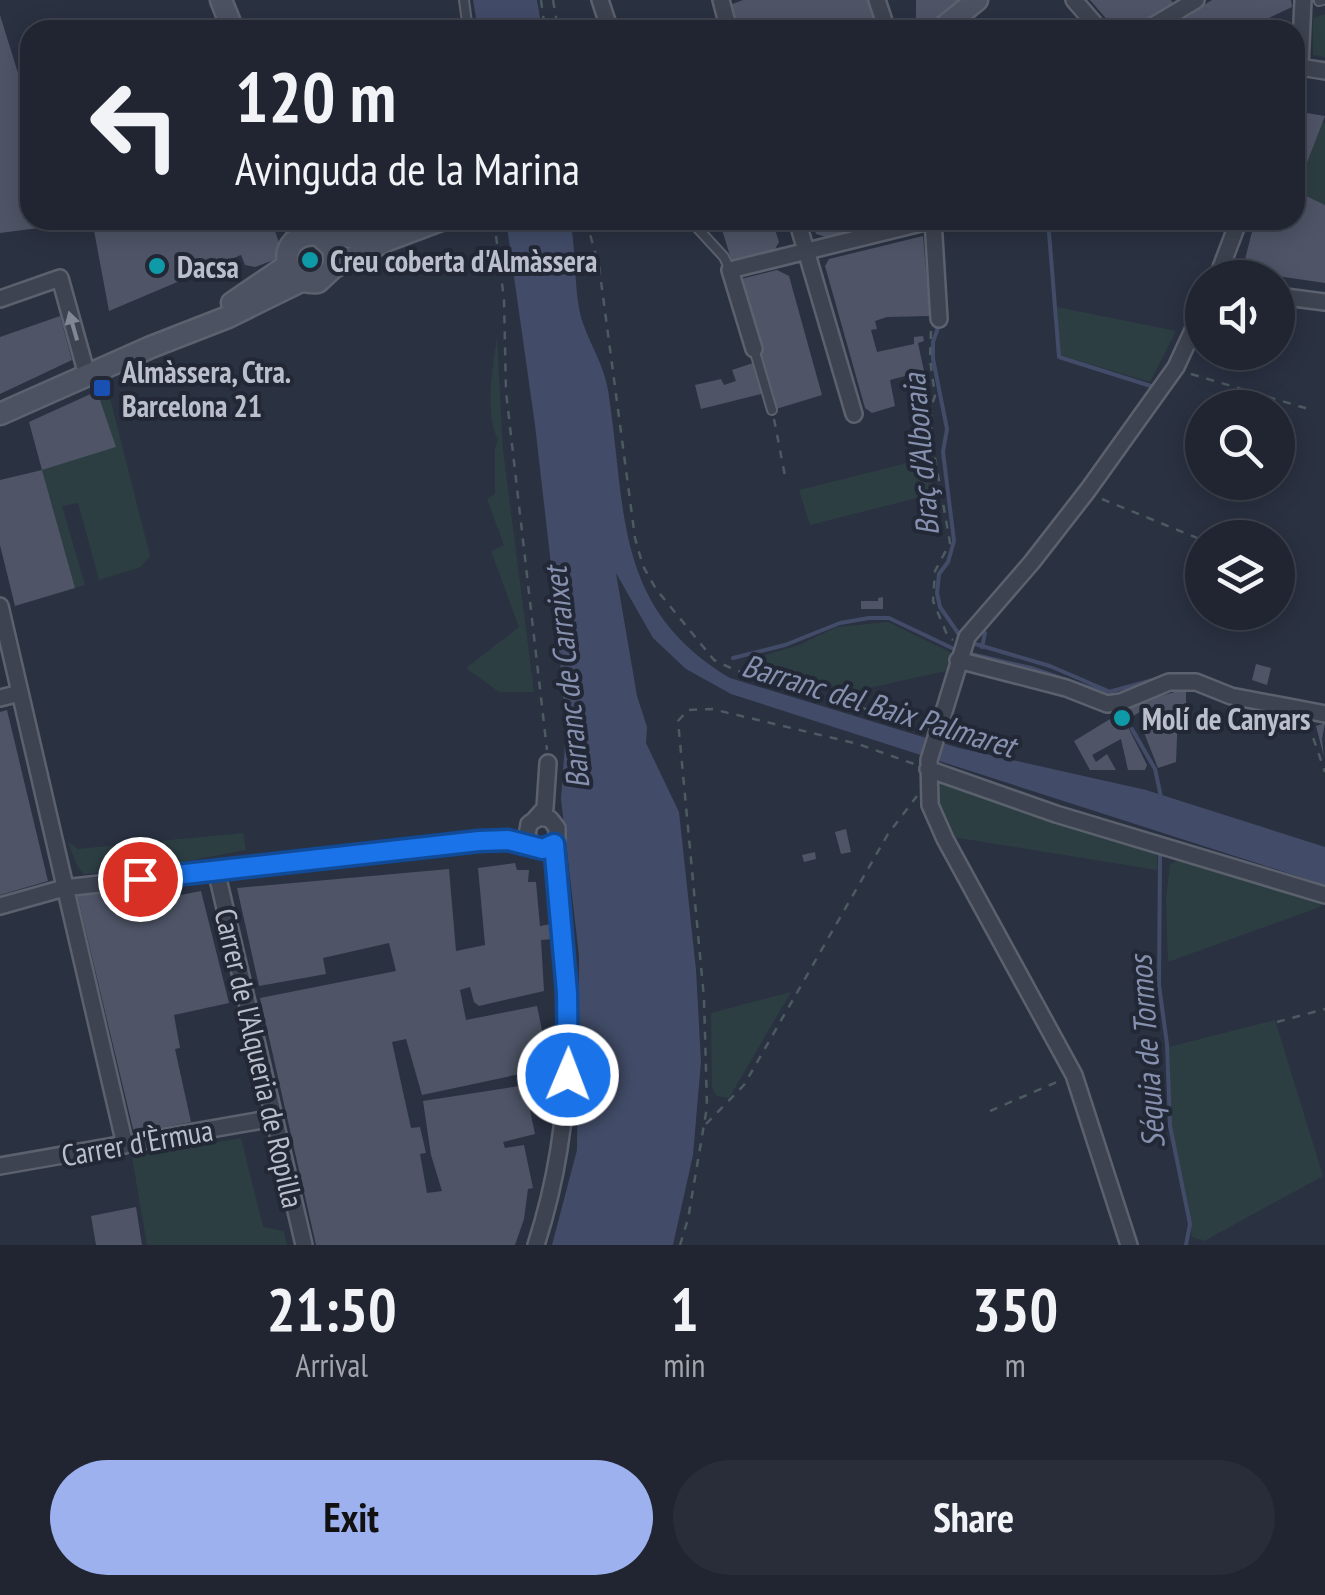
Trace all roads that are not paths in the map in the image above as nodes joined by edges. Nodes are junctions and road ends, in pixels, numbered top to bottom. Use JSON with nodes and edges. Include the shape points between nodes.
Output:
{"nodes":[{"id":1,"x":977,"y":0,"type":"edge"},
{"id":2,"x":1074,"y":0,"type":"edge"},
{"id":3,"x":1184,"y":3,"type":"edge"},
{"id":4,"x":952,"y":20,"type":"edge"},
{"id":5,"x":1091,"y":20,"type":"edge"},
{"id":6,"x":1160,"y":20,"type":"edge"},
{"id":7,"x":286,"y":230,"type":"edge"},
{"id":8,"x":315,"y":230,"type":"edge"},
{"id":9,"x":414,"y":230,"type":"edge"},
{"id":10,"x":699,"y":230,"type":"edge"},
{"id":11,"x":800,"y":230,"type":"edge"},
{"id":12,"x":892,"y":230,"type":"edge"},
{"id":13,"x":934,"y":230,"type":"edge"},
{"id":14,"x":1235,"y":230,"type":"edge"},
{"id":15,"x":386,"y":241,"type":"junction"},
{"id":16,"x":805,"y":251,"type":"junction"},
{"id":17,"x":1224,"y":260,"type":"edge"},
{"id":18,"x":294,"y":263,"type":"junction"},
{"id":19,"x":334,"y":268,"type":"junction"},
{"id":20,"x":730,"y":270,"type":"junction"},
{"id":21,"x":1295,"y":298,"type":"edge"},
{"id":22,"x":0,"y":299,"type":"edge"},
{"id":23,"x":1325,"y":302,"type":"edge"},
{"id":24,"x":940,"y":318,"type":"road end"},
{"id":25,"x":1185,"y":348,"type":"edge"},
{"id":26,"x":754,"y":350,"type":"joint"},
{"id":27,"x":87,"y":375,"type":"junction"},
{"id":28,"x":772,"y":410,"type":"road end"},
{"id":29,"x":0,"y":414,"type":"edge"},
{"id":30,"x":854,"y":414,"type":"dead end"},
{"id":31,"x":0,"y":606,"type":"edge"},
{"id":32,"x":961,"y":653,"type":"junction"},
{"id":33,"x":20,"y":693,"type":"junction"},
{"id":34,"x":0,"y":698,"type":"edge"},
{"id":35,"x":1325,"y":714,"type":"edge"},
{"id":36,"x":548,"y":763,"type":"road end"},
{"id":37,"x":928,"y":771,"type":"junction"},
{"id":38,"x":539,"y":822,"type":"junction"},
{"id":39,"x":508,"y":840,"type":"junction"},
{"id":40,"x":541,"y":846,"type":"junction"},
{"id":41,"x":216,"y":870,"type":"junction"},
{"id":42,"x":64,"y":888,"type":"junction"},
{"id":43,"x":1325,"y":895,"type":"edge"},
{"id":44,"x":0,"y":906,"type":"edge"},
{"id":45,"x":274,"y":1118,"type":"junction"},
{"id":46,"x":126,"y":1145,"type":"junction"},
{"id":47,"x":0,"y":1166,"type":"edge"},
{"id":48,"x":304,"y":1245,"type":"edge"},
{"id":49,"x":536,"y":1245,"type":"edge"},
{"id":50,"x":1129,"y":1245,"type":"edge"}],
"edges":[{"from":1,"to":4,"type":"main road"},
{"from":2,"to":5,"type":"street"},
{"from":3,"to":6,"type":"street"},
{"from":7,"to":18,"type":"main road"},
{"from":8,"to":15,"type":"main road"},
{"from":8,"to":18,"type":"main road","via":[[299,238]]},
{"from":8,"to":19,"type":"main road","via":[[334,249]]},
{"from":9,"to":15,"type":"main road"},
{"from":10,"to":20,"type":"lane"},
{"from":11,"to":16,"type":"street"},
{"from":12,"to":16,"type":"street"},
{"from":13,"to":24,"type":"street"},
{"from":14,"to":17,"type":"street"},
{"from":15,"to":19,"type":"main road"},
{"from":16,"to":20,"type":"street"},
{"from":16,"to":30,"type":"street"},
{"from":18,"to":19,"type":"main road","via":[[318,282]]},
{"from":18,"to":27,"type":"main road","via":[[228,317]]},
{"from":20,"to":26,"type":"street"},
{"from":21,"to":23,"type":"street"},
{"from":27,"to":22,"type":"street","one_way":true,"via":[[60,278]]},
{"from":25,"to":32,"type":"street","via":[[1088,490]]},
{"from":26,"to":28,"type":"lane"},
{"from":27,"to":29,"type":"main road"},
{"from":31,"to":33,"type":"street"},
{"from":32,"to":35,"type":"street","via":[[1106,704],[1169,682],[1196,682],[1231,696]]},
{"from":32,"to":37,"type":"street"},
{"from":33,"to":34,"type":"street"},
{"from":33,"to":42,"type":"street"},
{"from":36,"to":38,"type":"street"},
{"from":37,"to":43,"type":"street"},
{"from":37,"to":50,"type":"street","via":[[930,805],[945,839],[1074,1074]]},
{"from":38,"to":39,"type":"street"},
{"from":38,"to":40,"type":"street","via":[[527,835]]},
{"from":38,"to":40,"type":"street","via":[[558,834]]},
{"from":39,"to":40,"type":"street"},
{"from":39,"to":41,"type":"street"},
{"from":40,"to":49,"type":"street","via":[[556,872],[568,1075],[558,1166]]},
{"from":41,"to":42,"type":"street"},
{"from":41,"to":45,"type":"street","name":"Carrer de l'Alqueria de Ropilla"},
{"from":42,"to":44,"type":"street"},
{"from":42,"to":46,"type":"street"},
{"from":45,"to":46,"type":"street","name":"Carrer d'Èrmua"},
{"from":45,"to":48,"type":"street","name":"Carrer de l'Alqueria de Ropilla"},
{"from":46,"to":47,"type":"street","name":"Carrer d'Èrmua"}]}
